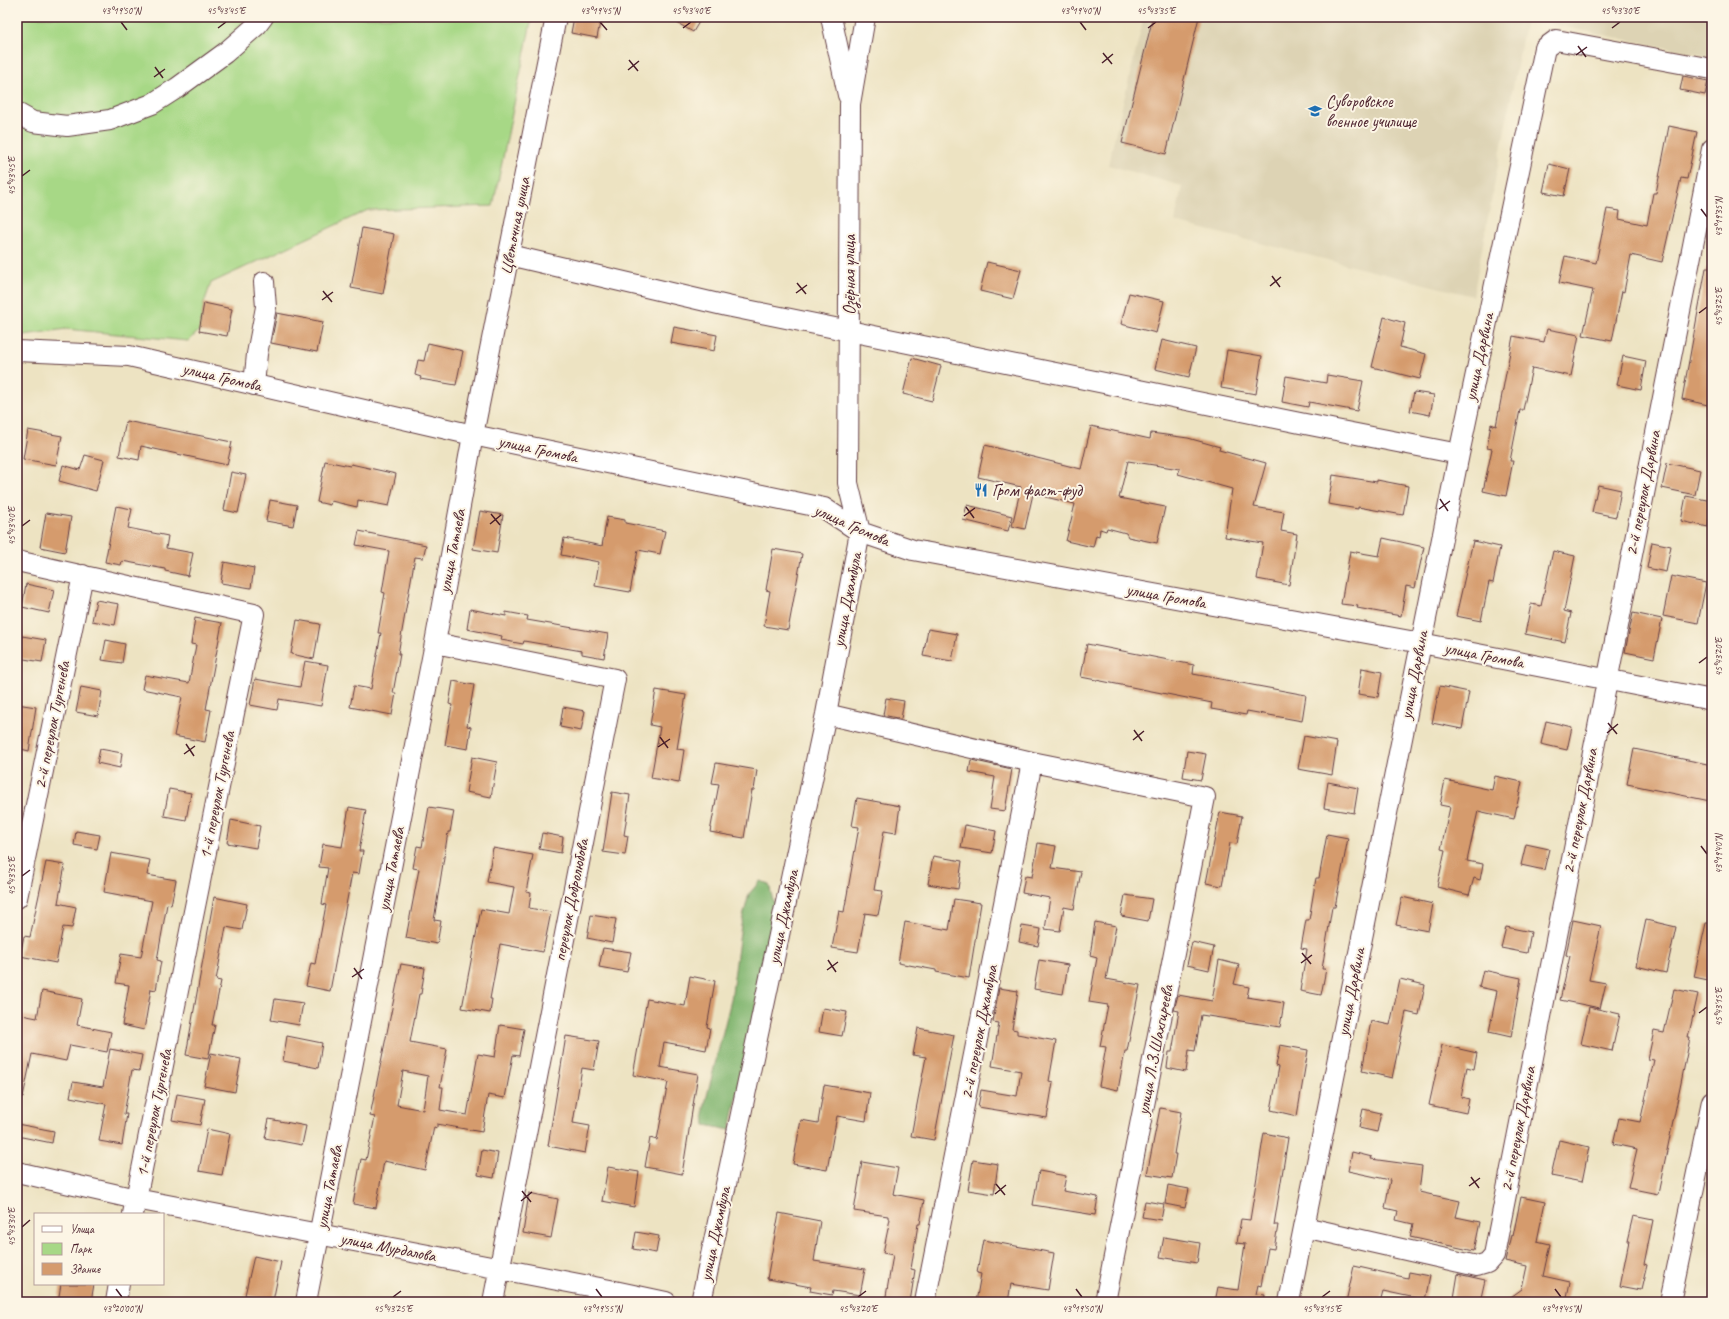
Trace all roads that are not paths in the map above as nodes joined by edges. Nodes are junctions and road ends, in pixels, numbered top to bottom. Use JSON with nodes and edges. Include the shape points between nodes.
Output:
{"nodes":[{"id":1,"x":263,"y":17,"type":"edge"},
{"id":2,"x":556,"y":17,"type":"edge"},
{"id":3,"x":831,"y":17,"type":"edge"},
{"id":4,"x":865,"y":17,"type":"edge"},
{"id":5,"x":1712,"y":68,"type":"edge"},
{"id":6,"x":850,"y":104,"type":"junction"},
{"id":7,"x":17,"y":113,"type":"edge"},
{"id":8,"x":1712,"y":149,"type":"edge"},
{"id":9,"x":509,"y":256,"type":"junction"},
{"id":10,"x":264,"y":282,"type":"dead end"},
{"id":11,"x":849,"y":330,"type":"junction"},
{"id":12,"x":17,"y":351,"type":"edge"},
{"id":13,"x":254,"y":385,"type":"junction"},
{"id":14,"x":473,"y":435,"type":"junction"},
{"id":15,"x":1459,"y":454,"type":"junction"},
{"id":16,"x":860,"y":532,"type":"junction"},
{"id":17,"x":17,"y":561,"type":"edge"},
{"id":18,"x":83,"y":575,"type":"junction"},
{"id":19,"x":435,"y":643,"type":"junction"},
{"id":20,"x":1421,"y":643,"type":"junction"},
{"id":21,"x":1606,"y":680,"type":"junction"},
{"id":22,"x":1712,"y":700,"type":"edge"},
{"id":23,"x":826,"y":714,"type":"junction"},
{"id":24,"x":1032,"y":762,"type":"junction"},
{"id":25,"x":17,"y":898,"type":"edge"},
{"id":26,"x":1712,"y":1101,"type":"edge"},
{"id":27,"x":17,"y":1172,"type":"edge"},
{"id":28,"x":135,"y":1206,"type":"edge"},
{"id":29,"x":1304,"y":1227,"type":"junction"},
{"id":30,"x":320,"y":1233,"type":"junction"},
{"id":31,"x":500,"y":1268,"type":"junction"},
{"id":32,"x":119,"y":1285,"type":"edge"},
{"id":33,"x":116,"y":1302,"type":"edge"},
{"id":34,"x":306,"y":1302,"type":"edge"},
{"id":35,"x":493,"y":1302,"type":"edge"},
{"id":36,"x":666,"y":1302,"type":"edge"},
{"id":37,"x":701,"y":1302,"type":"edge"},
{"id":38,"x":925,"y":1302,"type":"edge"},
{"id":39,"x":1105,"y":1302,"type":"edge"},
{"id":40,"x":1289,"y":1302,"type":"edge"},
{"id":41,"x":1670,"y":1302,"type":"edge"}],
"edges":[{"from":1,"to":7,"type":"street","via":[[226,53],[152,104],[110,120],[67,126],[33,122]]},
{"from":2,"to":9,"type":"street","name":"Цветочная улица"},
{"from":3,"to":6,"type":"street"},
{"from":4,"to":6,"type":"street","name":"Озёрная улица"},
{"from":5,"to":15,"type":"street","name":"улица Дарвина","via":[[1556,40],[1545,48]]},
{"from":6,"to":11,"type":"street","name":"Озёрная улица"},
{"from":8,"to":21,"type":"street","name":"2-й переулок Дарвина"},
{"from":9,"to":11,"type":"street","via":[[728,306]]},
{"from":9,"to":14,"type":"street","name":"Цветочная улица"},
{"from":10,"to":13,"type":"street","via":[[266,307]]},
{"from":11,"to":15,"type":"street"},
{"from":11,"to":16,"type":"street","name":"Озёрная улица","via":[[848,483]]},
{"from":12,"to":13,"type":"street","name":"улица Громова","via":[[129,356]]},
{"from":13,"to":14,"type":"street","name":"улица Громова"},
{"from":14,"to":16,"type":"street","name":"улица Громова","via":[[824,508]]},
{"from":14,"to":19,"type":"street","name":"улица Татаева"},
{"from":15,"to":20,"type":"street","name":"улица Дарвина"},
{"from":16,"to":20,"type":"street","name":"улица Громова","via":[[913,550]]},
{"from":16,"to":23,"type":"street","name":"улица Джамбула"},
{"from":17,"to":18,"type":"street","name":"1-й переулок Тургенева"},
{"from":18,"to":25,"type":"street","name":"2-й переулок Тургенева"},
{"from":18,"to":28,"type":"street","name":"1-й переулок Тургенева","via":[[254,614]]},
{"from":19,"to":30,"type":"street","name":"улица Татаева"},
{"from":19,"to":31,"type":"street","name":"переулок Добролюбова","via":[[615,679]]},
{"from":20,"to":21,"type":"street","name":"улица Громова"},
{"from":20,"to":29,"type":"street","name":"улица Дарвина"},
{"from":21,"to":22,"type":"street","name":"улица Громова"},
{"from":21,"to":29,"type":"street","name":"2-й переулок Дарвина","via":[[1494,1255],[1487,1263],[1477,1266]]},
{"from":23,"to":24,"type":"street"},
{"from":23,"to":37,"type":"street","name":"улица Джамбула"},
{"from":24,"to":38,"type":"street","name":"2-й переулок Джамбула"},
{"from":24,"to":39,"type":"street","name":"улица Л.З.Шахгиреева","via":[[1205,797]]},
{"from":26,"to":41,"type":"street"},
{"from":27,"to":28,"type":"street","name":"улица Мурдалова"},
{"from":28,"to":30,"type":"street","name":"улица Мурдалова"},
{"from":29,"to":40,"type":"street","name":"улица Дарвина"},
{"from":30,"to":31,"type":"street","name":"улица Мурдалова"},
{"from":30,"to":34,"type":"street","name":"улица Татаева"},
{"from":31,"to":35,"type":"street","name":"переулок Добролюбова"},
{"from":31,"to":36,"type":"street","name":"улица Мурдалова"},
{"from":32,"to":33,"type":"street"}]}
